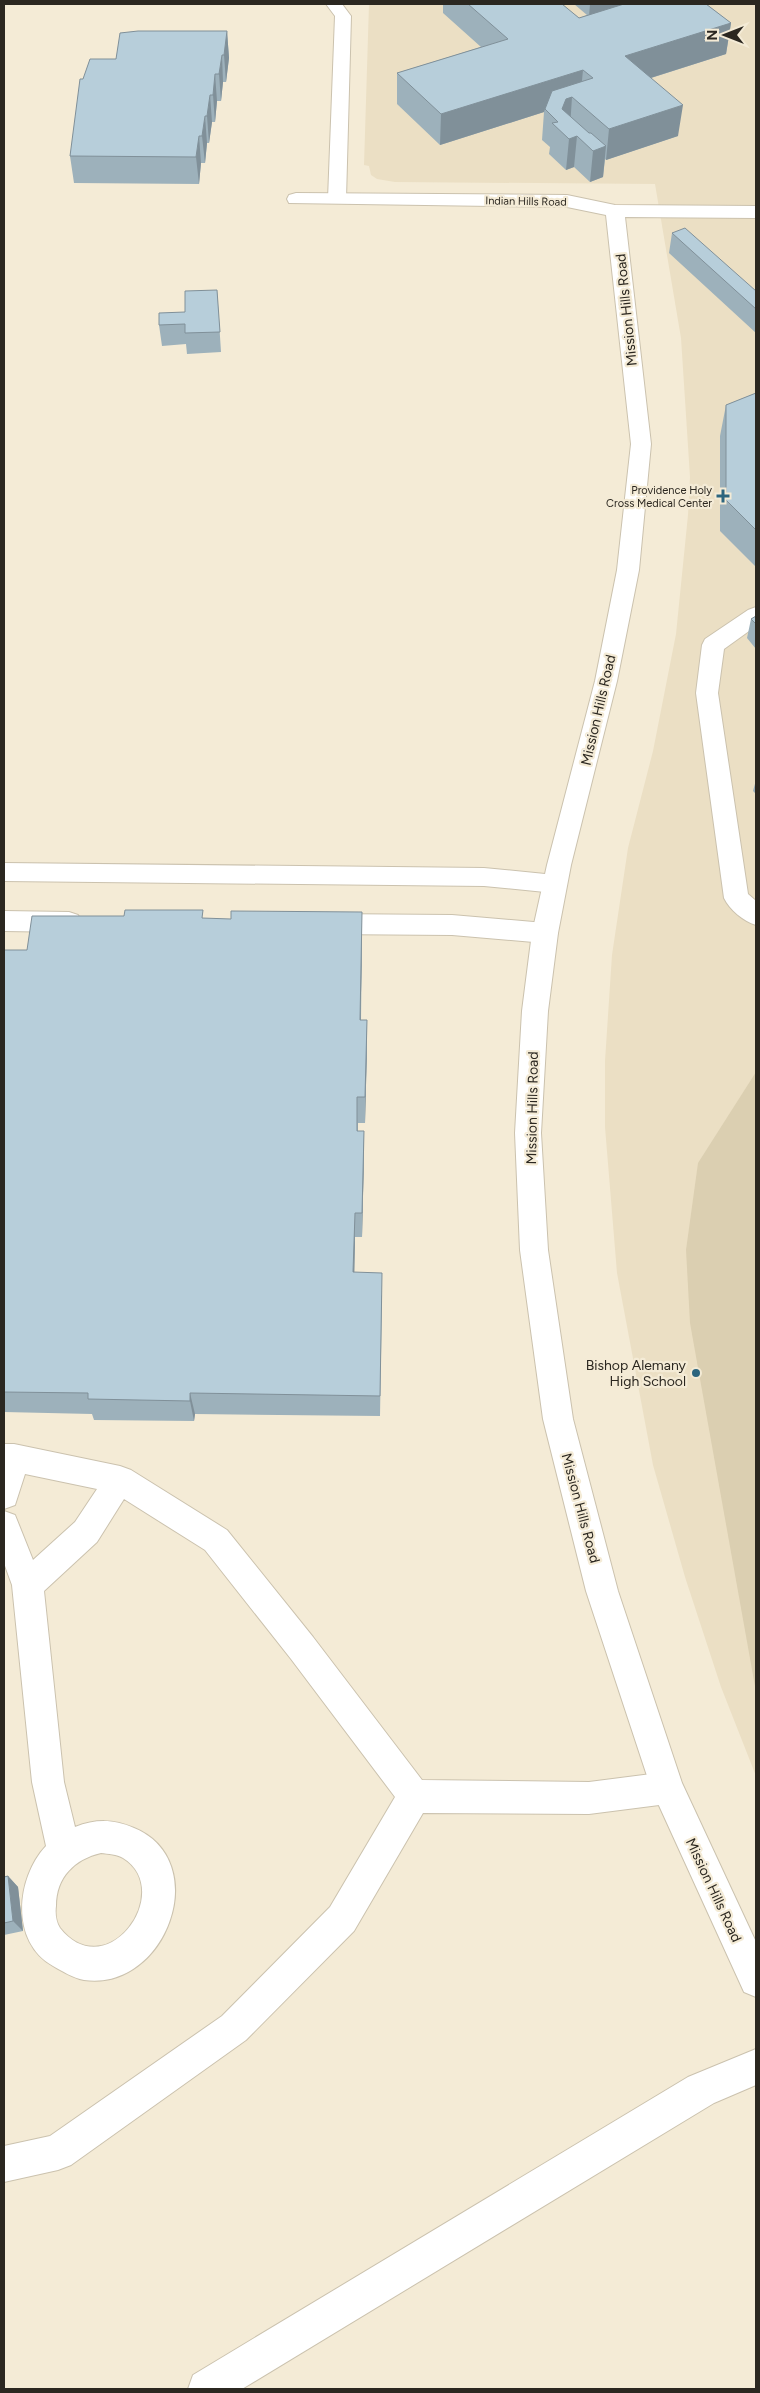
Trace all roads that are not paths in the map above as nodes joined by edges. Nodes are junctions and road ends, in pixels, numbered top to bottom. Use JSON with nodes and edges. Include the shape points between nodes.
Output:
{"nodes":[{"id":1,"x":334,"y":4,"type":"edge"},
{"id":2,"x":296,"y":199,"type":"dead end"},
{"id":3,"x":337,"y":199,"type":"junction"},
{"id":4,"x":615,"y":211,"type":"junction"},
{"id":5,"x":756,"y":212,"type":"edge"},
{"id":6,"x":756,"y":615,"type":"edge"},
{"id":7,"x":4,"y":872,"type":"edge"},
{"id":8,"x":555,"y":884,"type":"junction"},
{"id":9,"x":756,"y":915,"type":"edge"},
{"id":10,"x":4,"y":921,"type":"edge"},
{"id":11,"x":93,"y":922,"type":"edge"},
{"id":12,"x":303,"y":924,"type":"edge"},
{"id":13,"x":545,"y":933,"type":"junction"},
{"id":14,"x":9,"y":1458,"type":"edge"},
{"id":15,"x":120,"y":1480,"type":"junction"},
{"id":16,"x":4,"y":1495,"type":"edge"},
{"id":17,"x":4,"y":1525,"type":"edge"},
{"id":18,"x":28,"y":1584,"type":"junction"},
{"id":19,"x":667,"y":1788,"type":"junction"},
{"id":20,"x":414,"y":1796,"type":"junction"},
{"id":21,"x":64,"y":1851,"type":"dead end"},
{"id":22,"x":756,"y":1980,"type":"edge"},
{"id":23,"x":756,"y":2067,"type":"edge"},
{"id":24,"x":4,"y":2164,"type":"edge"},
{"id":25,"x":207,"y":2389,"type":"edge"}],
"edges":[{"from":1,"to":3,"type":"street","via":[[343,16]]},
{"from":2,"to":3,"type":"street","name":"Indian Hills Road"},
{"from":3,"to":4,"type":"street","name":"Indian Hills Road","via":[[567,201]]},
{"from":4,"to":5,"type":"street","name":"Indian Hills Road"},
{"from":4,"to":8,"type":"street","name":"Mission Hills Road","via":[[641,444],[628,570],[610,662]]},
{"from":6,"to":9,"type":"street","via":[[714,645],[707,693],[736,898]]},
{"from":7,"to":8,"type":"street","via":[[484,877]]},
{"from":8,"to":13,"type":"street","name":"Mission Hills Road"},
{"from":10,"to":11,"type":"street"},
{"from":12,"to":13,"type":"street","via":[[452,925]]},
{"from":13,"to":19,"type":"street","name":"Mission Hills Road","via":[[535,1011],[528,1133],[534,1250],[558,1419],[602,1591]]},
{"from":14,"to":15,"type":"street"},
{"from":14,"to":16,"type":"street"},
{"from":15,"to":18,"type":"street","via":[[86,1532]]},
{"from":15,"to":20,"type":"street","via":[[216,1540]]},
{"from":17,"to":18,"type":"street"},
{"from":18,"to":21,"type":"street","via":[[48,1782]]},
{"from":19,"to":20,"type":"street","via":[[589,1798]]},
{"from":19,"to":22,"type":"street","name":"Mission Hills Road"},
{"from":20,"to":24,"type":"street","via":[[342,1919],[234,2028],[58,2152]]},
{"from":23,"to":25,"type":"street","via":[[701,2090]]}]}
